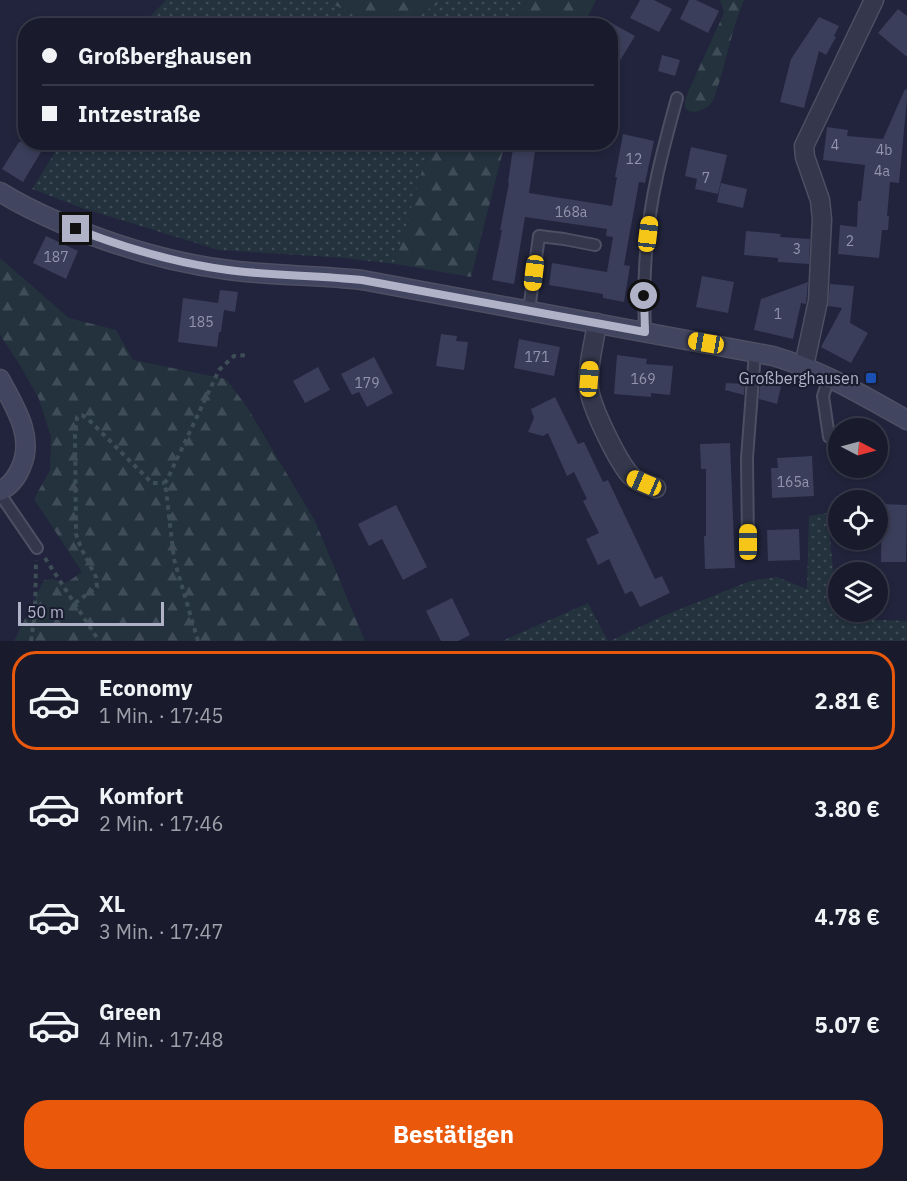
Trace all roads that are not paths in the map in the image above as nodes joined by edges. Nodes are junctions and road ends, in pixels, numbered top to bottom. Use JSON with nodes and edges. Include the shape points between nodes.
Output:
{"nodes":[{"id":1,"x":874,"y":0,"type":"edge"},
{"id":2,"x":678,"y":98,"type":"dead end"},
{"id":3,"x":0,"y":192,"type":"edge"},
{"id":4,"x":595,"y":245,"type":"dead end"},
{"id":5,"x":529,"y":310,"type":"junction"},
{"id":6,"x":597,"y":323,"type":"junction"},
{"id":7,"x":645,"y":332,"type":"junction"},
{"id":8,"x":755,"y":352,"type":"junction"},
{"id":9,"x":804,"y":366,"type":"junction"},
{"id":10,"x":829,"y":378,"type":"junction"},
{"id":11,"x":0,"y":379,"type":"edge"},
{"id":12,"x":907,"y":420,"type":"edge"},
{"id":13,"x":828,"y":430,"type":"edge"},
{"id":14,"x":656,"y":488,"type":"dead end"},
{"id":15,"x":0,"y":492,"type":"edge"},
{"id":16,"x":748,"y":542,"type":"dead end"},
{"id":17,"x":38,"y":548,"type":"road end"}],
"edges":[{"from":1,"to":9,"type":"street","via":[[804,146],[822,219],[818,301]]},
{"from":2,"to":7,"type":"lane","via":[[650,217]]},
{"from":3,"to":5,"type":"main road","via":[[76,229],[183,263],[252,273],[362,280]]},
{"from":4,"to":5,"type":"lane","via":[[538,236]]},
{"from":5,"to":6,"type":"main road"},
{"from":6,"to":7,"type":"main road"},
{"from":6,"to":14,"type":"street","via":[[590,366],[591,398],[616,454],[632,477]]},
{"from":7,"to":8,"type":"main road"},
{"from":8,"to":9,"type":"main road"},
{"from":8,"to":16,"type":"lane","via":[[747,458]]},
{"from":9,"to":10,"type":"main road"},
{"from":10,"to":12,"type":"main road"},
{"from":10,"to":13,"type":"lane","via":[[823,396]]},
{"from":11,"to":15,"type":"main road","via":[[21,420],[26,451],[18,473]]},
{"from":15,"to":17,"type":"lane"}]}
